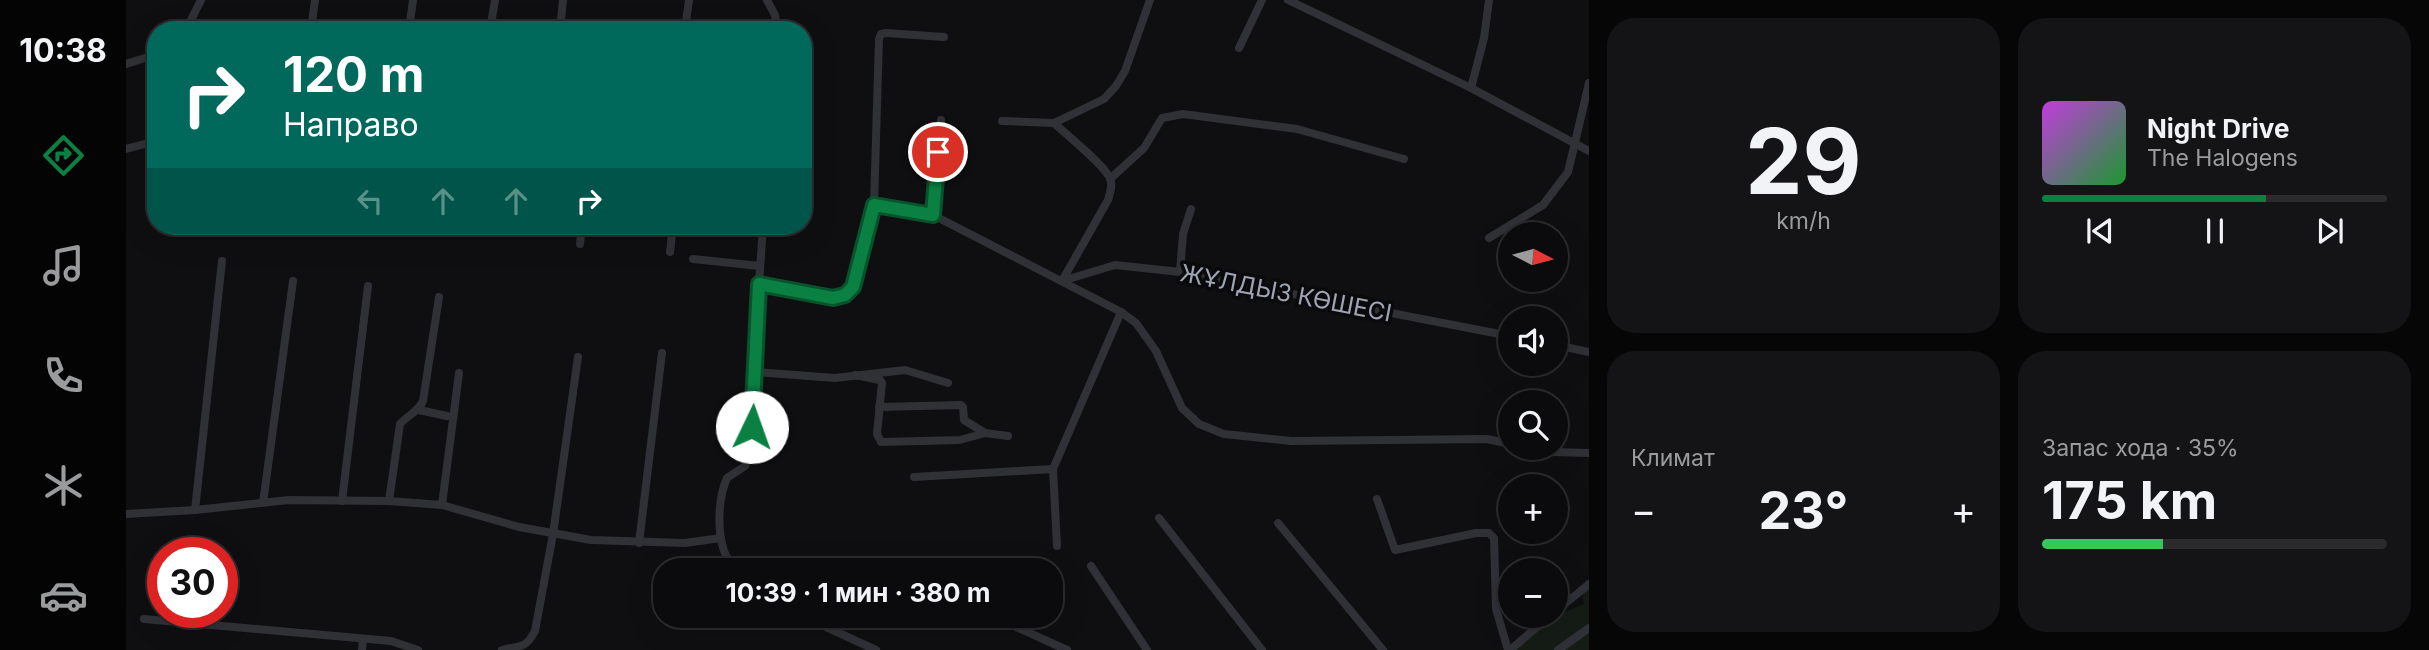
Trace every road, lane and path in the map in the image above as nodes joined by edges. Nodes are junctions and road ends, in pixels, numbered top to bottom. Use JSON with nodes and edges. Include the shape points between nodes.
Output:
{"nodes":[{"id":1,"x":201,"y":0,"type":"edge"},
{"id":2,"x":315,"y":0,"type":"edge"},
{"id":3,"x":412,"y":0,"type":"edge"},
{"id":4,"x":495,"y":0,"type":"edge"},
{"id":5,"x":563,"y":0,"type":"edge"},
{"id":6,"x":689,"y":0,"type":"edge"},
{"id":7,"x":767,"y":0,"type":"edge"},
{"id":8,"x":1148,"y":0,"type":"edge"},
{"id":9,"x":1262,"y":0,"type":"edge"},
{"id":10,"x":1288,"y":0,"type":"edge"},
{"id":11,"x":1489,"y":0,"type":"edge"},
{"id":12,"x":190,"y":21,"type":"edge"},
{"id":13,"x":313,"y":21,"type":"edge"},
{"id":14,"x":410,"y":21,"type":"edge"},
{"id":15,"x":492,"y":21,"type":"edge"},
{"id":16,"x":560,"y":21,"type":"edge"},
{"id":17,"x":686,"y":21,"type":"edge"},
{"id":18,"x":775,"y":21,"type":"edge"},
{"id":19,"x":944,"y":37,"type":"dead end"},
{"id":20,"x":1239,"y":48,"type":"dead end"},
{"id":21,"x":147,"y":58,"type":"edge"},
{"id":22,"x":126,"y":64,"type":"edge"},
{"id":23,"x":1589,"y":83,"type":"edge"},
{"id":24,"x":1471,"y":88,"type":"junction"},
{"id":25,"x":941,"y":120,"type":"dead end"},
{"id":26,"x":1002,"y":121,"type":"dead end"},
{"id":27,"x":1054,"y":122,"type":"junction"},
{"id":28,"x":147,"y":143,"type":"edge"},
{"id":29,"x":1575,"y":143,"type":"junction"},
{"id":30,"x":126,"y":149,"type":"edge"},
{"id":31,"x":1589,"y":151,"type":"edge"},
{"id":32,"x":1404,"y":159,"type":"dead end"},
{"id":33,"x":1110,"y":178,"type":"junction"},
{"id":34,"x":874,"y":205,"type":"junction"},
{"id":35,"x":1191,"y":209,"type":"dead end"},
{"id":36,"x":933,"y":215,"type":"junction"},
{"id":37,"x":581,"y":235,"type":"edge"},
{"id":38,"x":672,"y":235,"type":"edge"},
{"id":39,"x":762,"y":235,"type":"edge"},
{"id":40,"x":1489,"y":238,"type":"dead end"},
{"id":41,"x":580,"y":244,"type":"dead end"},
{"id":42,"x":670,"y":252,"type":"dead end"},
{"id":43,"x":693,"y":259,"type":"dead end"},
{"id":44,"x":222,"y":261,"type":"dead end"},
{"id":45,"x":760,"y":266,"type":"junction"},
{"id":46,"x":1180,"y":272,"type":"junction"},
{"id":47,"x":293,"y":281,"type":"dead end"},
{"id":48,"x":1062,"y":281,"type":"junction"},
{"id":49,"x":759,"y":284,"type":"junction"},
{"id":50,"x":368,"y":286,"type":"dead end"},
{"id":51,"x":439,"y":297,"type":"dead end"},
{"id":52,"x":1121,"y":312,"type":"junction"},
{"id":53,"x":1498,"y":334,"type":"edge"},
{"id":54,"x":1568,"y":348,"type":"edge"},
{"id":55,"x":1589,"y":352,"type":"edge"},
{"id":56,"x":662,"y":353,"type":"dead end"},
{"id":57,"x":578,"y":357,"type":"dead end"},
{"id":58,"x":755,"y":372,"type":"junction"},
{"id":59,"x":459,"y":373,"type":"dead end"},
{"id":60,"x":855,"y":375,"type":"junction"},
{"id":61,"x":948,"y":383,"type":"dead end"},
{"id":62,"x":879,"y":407,"type":"junction"},
{"id":63,"x":419,"y":410,"type":"junction"},
{"id":64,"x":447,"y":416,"type":"dead end"},
{"id":65,"x":985,"y":433,"type":"junction"},
{"id":66,"x":1008,"y":436,"type":"dead end"},
{"id":67,"x":1498,"y":441,"type":"edge"},
{"id":68,"x":1568,"y":452,"type":"edge"},
{"id":69,"x":1589,"y":453,"type":"edge"},
{"id":70,"x":1053,"y":469,"type":"junction"},
{"id":71,"x":914,"y":477,"type":"dead end"},
{"id":72,"x":1377,"y":499,"type":"dead end"},
{"id":73,"x":342,"y":501,"type":"junction"},
{"id":74,"x":389,"y":501,"type":"junction"},
{"id":75,"x":263,"y":503,"type":"junction"},
{"id":76,"x":442,"y":505,"type":"junction"},
{"id":77,"x":195,"y":510,"type":"junction"},
{"id":78,"x":126,"y":514,"type":"edge"},
{"id":79,"x":1159,"y":518,"type":"dead end"},
{"id":80,"x":1278,"y":523,"type":"dead end"},
{"id":81,"x":553,"y":534,"type":"junction"},
{"id":82,"x":721,"y":538,"type":"junction"},
{"id":83,"x":639,"y":543,"type":"junction"},
{"id":84,"x":1057,"y":547,"type":"dead end"},
{"id":85,"x":727,"y":558,"type":"edge"},
{"id":86,"x":1091,"y":566,"type":"dead end"},
{"id":87,"x":1589,"y":584,"type":"edge"},
{"id":88,"x":1568,"y":601,"type":"edge"},
{"id":89,"x":144,"y":619,"type":"dead end"},
{"id":90,"x":828,"y":628,"type":"edge"},
{"id":91,"x":1018,"y":628,"type":"edge"},
{"id":92,"x":1536,"y":628,"type":"edge"},
{"id":93,"x":1589,"y":628,"type":"edge"},
{"id":94,"x":363,"y":639,"type":"junction"},
{"id":95,"x":1145,"y":649,"type":"edge"},
{"id":96,"x":362,"y":650,"type":"edge"},
{"id":97,"x":418,"y":650,"type":"edge"},
{"id":98,"x":502,"y":650,"type":"edge"},
{"id":99,"x":876,"y":650,"type":"edge"},
{"id":100,"x":1067,"y":650,"type":"edge"},
{"id":101,"x":1262,"y":650,"type":"edge"},
{"id":102,"x":1383,"y":650,"type":"edge"},
{"id":103,"x":1509,"y":650,"type":"edge"},
{"id":104,"x":1558,"y":650,"type":"edge"}],
"edges":[{"from":1,"to":12,"type":"street"},
{"from":2,"to":13,"type":"street"},
{"from":3,"to":14,"type":"street"},
{"from":4,"to":15,"type":"street"},
{"from":5,"to":16,"type":"street"},
{"from":6,"to":17,"type":"street"},
{"from":7,"to":18,"type":"street"},
{"from":8,"to":27,"type":"street","via":[[1116,86],[1104,99]]},
{"from":9,"to":20,"type":"street"},
{"from":10,"to":24,"type":"street"},
{"from":11,"to":24,"type":"street"},
{"from":19,"to":34,"type":"street","via":[[881,34]]},
{"from":21,"to":22,"type":"street"},
{"from":23,"to":29,"type":"street"},
{"from":24,"to":29,"type":"street"},
{"from":25,"to":36,"type":"street"},
{"from":26,"to":27,"type":"street"},
{"from":27,"to":33,"type":"street"},
{"from":28,"to":30,"type":"street"},
{"from":29,"to":31,"type":"street"},
{"from":29,"to":40,"type":"street","via":[[1569,172],[1543,205]]},
{"from":32,"to":33,"type":"street","via":[[1297,129],[1183,114],[1162,118],[1144,148]]},
{"from":33,"to":48,"type":"street","via":[[1108,200]]},
{"from":34,"to":36,"type":"street"},
{"from":34,"to":49,"type":"street","via":[[853,287],[845,295]]},
{"from":35,"to":46,"type":"street","via":[[1183,234]]},
{"from":36,"to":48,"type":"street"},
{"from":37,"to":41,"type":"street"},
{"from":38,"to":42,"type":"street"},
{"from":39,"to":45,"type":"street"},
{"from":43,"to":45,"type":"street"},
{"from":44,"to":77,"type":"street"},
{"from":45,"to":49,"type":"street"},
{"from":46,"to":48,"type":"street","name":"ЖҰЛДЫЗ КӨШЕСІ","via":[[1115,265]]},
{"from":46,"to":53,"type":"street","name":"ЖҰЛДЫЗ КӨШЕСІ"},
{"from":47,"to":75,"type":"street"},
{"from":48,"to":52,"type":"street"},
{"from":49,"to":58,"type":"street"},
{"from":50,"to":73,"type":"street"},
{"from":51,"to":63,"type":"street"},
{"from":52,"to":67,"type":"street","via":[[1136,323],[1156,351],[1182,408],[1199,424],[1224,434],[1291,441]]},
{"from":52,"to":70,"type":"street"},
{"from":54,"to":55,"type":"street"},
{"from":56,"to":83,"type":"street"},
{"from":57,"to":81,"type":"street"},
{"from":58,"to":60,"type":"street","via":[[825,378]]},
{"from":58,"to":82,"type":"street","via":[[751,455],[723,487]]},
{"from":59,"to":76,"type":"street"},
{"from":60,"to":61,"type":"street","via":[[905,370]]},
{"from":60,"to":62,"type":"street","via":[[880,380]]},
{"from":62,"to":65,"type":"street","via":[[961,405],[964,420]]},
{"from":62,"to":65,"type":"street","via":[[877,434],[881,442],[960,440]]},
{"from":63,"to":64,"type":"street"},
{"from":63,"to":74,"type":"street","via":[[400,424]]},
{"from":65,"to":66,"type":"street"},
{"from":68,"to":69,"type":"street"},
{"from":70,"to":71,"type":"street"},
{"from":70,"to":84,"type":"street"},
{"from":72,"to":103,"type":"street","via":[[1395,550],[1476,533],[1494,538],[1496,609]]},
{"from":73,"to":74,"type":"street"},
{"from":73,"to":75,"type":"street"},
{"from":74,"to":76,"type":"street"},
{"from":75,"to":77,"type":"street"},
{"from":76,"to":81,"type":"street"},
{"from":77,"to":78,"type":"street"},
{"from":79,"to":101,"type":"street"},
{"from":80,"to":102,"type":"street"},
{"from":81,"to":83,"type":"street"},
{"from":81,"to":98,"type":"street","via":[[535,631],[529,643]]},
{"from":82,"to":83,"type":"street"},
{"from":82,"to":85,"type":"street"},
{"from":86,"to":95,"type":"street"},
{"from":87,"to":88,"type":"street"},
{"from":89,"to":94,"type":"street"},
{"from":90,"to":99,"type":"street"},
{"from":91,"to":100,"type":"street"},
{"from":92,"to":103,"type":"street"},
{"from":93,"to":104,"type":"street"},
{"from":94,"to":96,"type":"street"},
{"from":94,"to":97,"type":"street","via":[[391,641]]}]}
